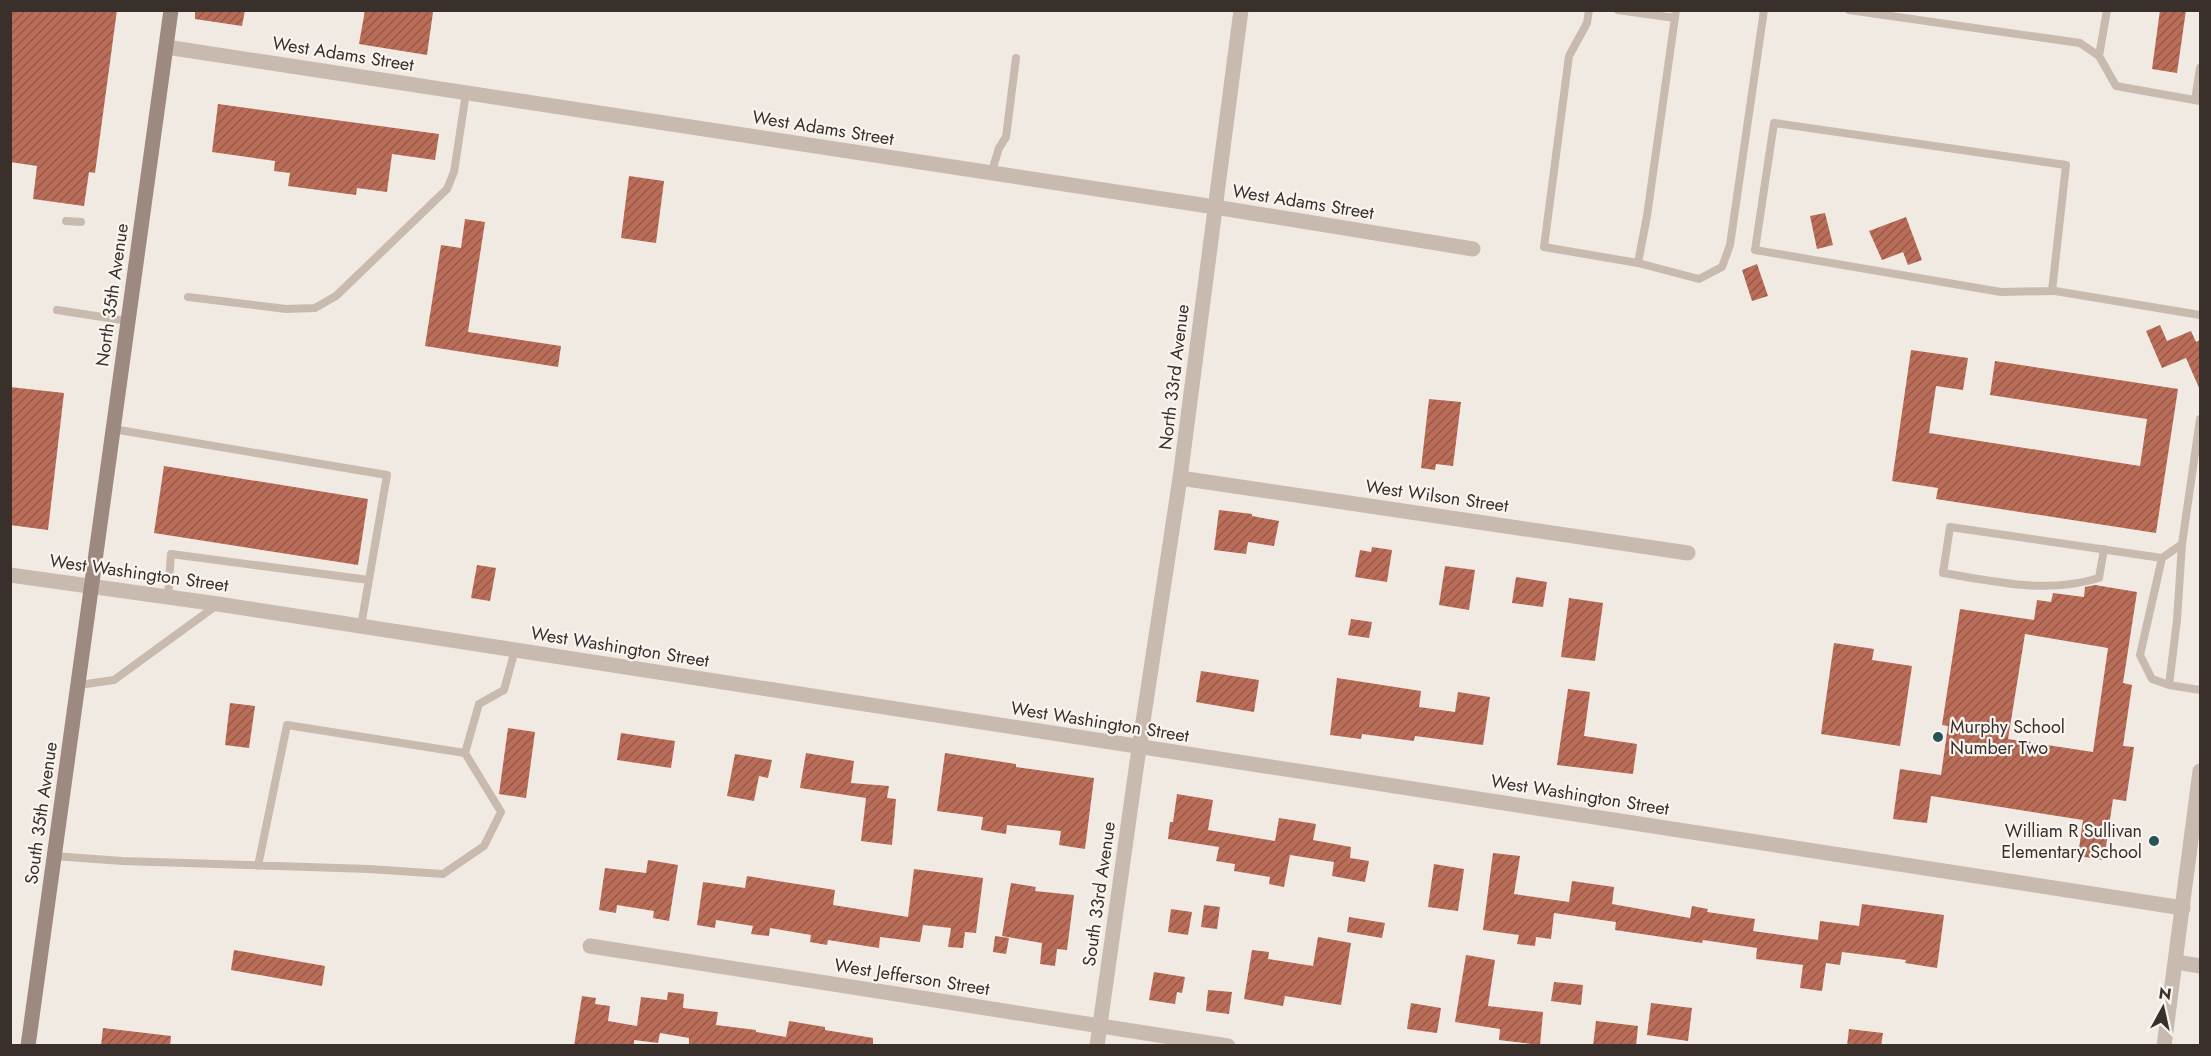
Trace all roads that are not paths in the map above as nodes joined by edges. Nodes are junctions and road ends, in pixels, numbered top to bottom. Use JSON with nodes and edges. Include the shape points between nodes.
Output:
{"nodes":[{"id":1,"x":171,"y":10,"type":"edge"},
{"id":2,"x":1241,"y":10,"type":"edge"},
{"id":3,"x":1589,"y":10,"type":"edge"},
{"id":4,"x":1618,"y":10,"type":"edge"},
{"id":5,"x":1764,"y":10,"type":"edge"},
{"id":6,"x":1849,"y":10,"type":"edge"},
{"id":7,"x":2107,"y":10,"type":"edge"},
{"id":8,"x":1675,"y":14,"type":"edge"},
{"id":9,"x":166,"y":47,"type":"junction"},
{"id":10,"x":2099,"y":56,"type":"junction"},
{"id":11,"x":1016,"y":58,"type":"dead end"},
{"id":12,"x":2200,"y":68,"type":"edge"},
{"id":13,"x":466,"y":93,"type":"junction"},
{"id":14,"x":2198,"y":100,"type":"edge"},
{"id":15,"x":992,"y":174,"type":"junction"},
{"id":16,"x":1215,"y":207,"type":"junction"},
{"id":17,"x":66,"y":221,"type":"dead end"},
{"id":18,"x":81,"y":222,"type":"dead end"},
{"id":19,"x":1473,"y":249,"type":"dead end"},
{"id":20,"x":1638,"y":263,"type":"junction"},
{"id":21,"x":2052,"y":291,"type":"junction"},
{"id":22,"x":188,"y":297,"type":"dead end"},
{"id":23,"x":57,"y":310,"type":"dead end"},
{"id":24,"x":2200,"y":315,"type":"edge"},
{"id":25,"x":128,"y":321,"type":"junction"},
{"id":26,"x":2200,"y":419,"type":"edge"},
{"id":27,"x":113,"y":429,"type":"junction"},
{"id":28,"x":1180,"y":478,"type":"junction"},
{"id":29,"x":2182,"y":544,"type":"junction"},
{"id":30,"x":2104,"y":549,"type":"junction"},
{"id":31,"x":1688,"y":553,"type":"dead end"},
{"id":32,"x":2162,"y":558,"type":"junction"},
{"id":33,"x":10,"y":575,"type":"edge"},
{"id":34,"x":369,"y":580,"type":"junction"},
{"id":35,"x":92,"y":586,"type":"junction"},
{"id":36,"x":168,"y":596,"type":"junction"},
{"id":37,"x":218,"y":604,"type":"junction"},
{"id":38,"x":361,"y":626,"type":"junction"},
{"id":39,"x":515,"y":650,"type":"junction"},
{"id":40,"x":79,"y":685,"type":"junction"},
{"id":41,"x":2169,"y":686,"type":"junction"},
{"id":42,"x":2200,"y":690,"type":"edge"},
{"id":43,"x":1139,"y":748,"type":"junction"},
{"id":44,"x":465,"y":753,"type":"junction"},
{"id":45,"x":2200,"y":771,"type":"edge"},
{"id":46,"x":54,"y":856,"type":"junction"},
{"id":47,"x":258,"y":866,"type":"junction"},
{"id":48,"x":2184,"y":908,"type":"junction"},
{"id":49,"x":590,"y":946,"type":"dead end"},
{"id":50,"x":2176,"y":962,"type":"junction"},
{"id":51,"x":2200,"y":966,"type":"edge"},
{"id":52,"x":1100,"y":1026,"type":"junction"},
{"id":53,"x":28,"y":1046,"type":"edge"},
{"id":54,"x":1097,"y":1046,"type":"edge"},
{"id":55,"x":1228,"y":1046,"type":"edge"},
{"id":56,"x":2164,"y":1046,"type":"edge"}],
"edges":[{"from":1,"to":9,"type":"main road","name":"North 35th Avenue"},
{"from":2,"to":16,"type":"street","name":"North 33rd Avenue"},
{"from":3,"to":20,"type":"lane","via":[[1587,23],[1569,56],[1544,247]]},
{"from":4,"to":8,"type":"lane"},
{"from":5,"to":20,"type":"lane","via":[[1730,245],[1722,267],[1699,279]]},
{"from":6,"to":10,"type":"lane","via":[[2080,43]]},
{"from":7,"to":10,"type":"lane"},
{"from":8,"to":20,"type":"lane"},
{"from":9,"to":13,"type":"street","name":"West Adams Street"},
{"from":9,"to":25,"type":"main road","name":"North 35th Avenue"},
{"from":10,"to":14,"type":"lane","via":[[2115,86]]},
{"from":11,"to":15,"type":"lane","via":[[1006,137]]},
{"from":12,"to":14,"type":"lane"},
{"from":13,"to":15,"type":"street","name":"West Adams Street"},
{"from":13,"to":22,"type":"lane","via":[[454,172],[447,189],[336,296],[315,308],[286,309]]},
{"from":15,"to":16,"type":"street","name":"West Adams Street"},
{"from":16,"to":19,"type":"street","name":"West Adams Street"},
{"from":16,"to":28,"type":"street","name":"North 33rd Avenue"},
{"from":17,"to":18,"type":"lane"},
{"from":21,"to":21,"type":"lane","via":[[2001,292],[1755,250],[1774,123],[2066,165]]},
{"from":21,"to":24,"type":"lane"},
{"from":23,"to":25,"type":"lane"},
{"from":25,"to":27,"type":"main road","name":"North 35th Avenue"},
{"from":26,"to":29,"type":"lane"},
{"from":27,"to":34,"type":"lane","via":[[387,475]]},
{"from":27,"to":35,"type":"main road","name":"North 35th Avenue"},
{"from":28,"to":31,"type":"street","name":"West Wilson Street"},
{"from":28,"to":43,"type":"street","name":"North 33rd Avenue"},
{"from":29,"to":32,"type":"lane"},
{"from":29,"to":41,"type":"lane"},
{"from":30,"to":30,"type":"lane","via":[[1950,527],[1943,573],[2031,587],[2075,585],[2099,578]]},
{"from":30,"to":32,"type":"lane"},
{"from":32,"to":41,"type":"lane","via":[[2140,655],[2152,679]]},
{"from":33,"to":35,"type":"street","name":"West Washington Street"},
{"from":34,"to":36,"type":"lane","via":[[171,554]]},
{"from":34,"to":38,"type":"lane"},
{"from":35,"to":36,"type":"street","name":"West Washington Street"},
{"from":35,"to":40,"type":"main road","name":"South 35th Avenue"},
{"from":36,"to":37,"type":"street","name":"West Washington Street"},
{"from":37,"to":38,"type":"street","name":"West Washington Street"},
{"from":37,"to":40,"type":"lane","via":[[114,680]]},
{"from":38,"to":39,"type":"street","name":"West Washington Street"},
{"from":39,"to":43,"type":"street","name":"West Washington Street"},
{"from":39,"to":44,"type":"lane","via":[[504,690],[479,704]]},
{"from":40,"to":46,"type":"main road","name":"South 35th Avenue"},
{"from":41,"to":42,"type":"lane"},
{"from":43,"to":48,"type":"street","name":"West Washington Street"},
{"from":43,"to":52,"type":"street","name":"South 33rd Avenue"},
{"from":44,"to":47,"type":"lane","via":[[287,725]]},
{"from":44,"to":47,"type":"lane","via":[[501,812],[484,846],[443,874]]},
{"from":45,"to":48,"type":"street"},
{"from":46,"to":47,"type":"lane"},
{"from":46,"to":53,"type":"main road","name":"South 35th Avenue"},
{"from":48,"to":50,"type":"street"},
{"from":49,"to":52,"type":"street","name":"West Jefferson Street"},
{"from":50,"to":51,"type":"street"},
{"from":50,"to":56,"type":"street"},
{"from":52,"to":54,"type":"street","name":"South 33rd Avenue"},
{"from":52,"to":55,"type":"street","name":"West Jefferson Street"}]}
